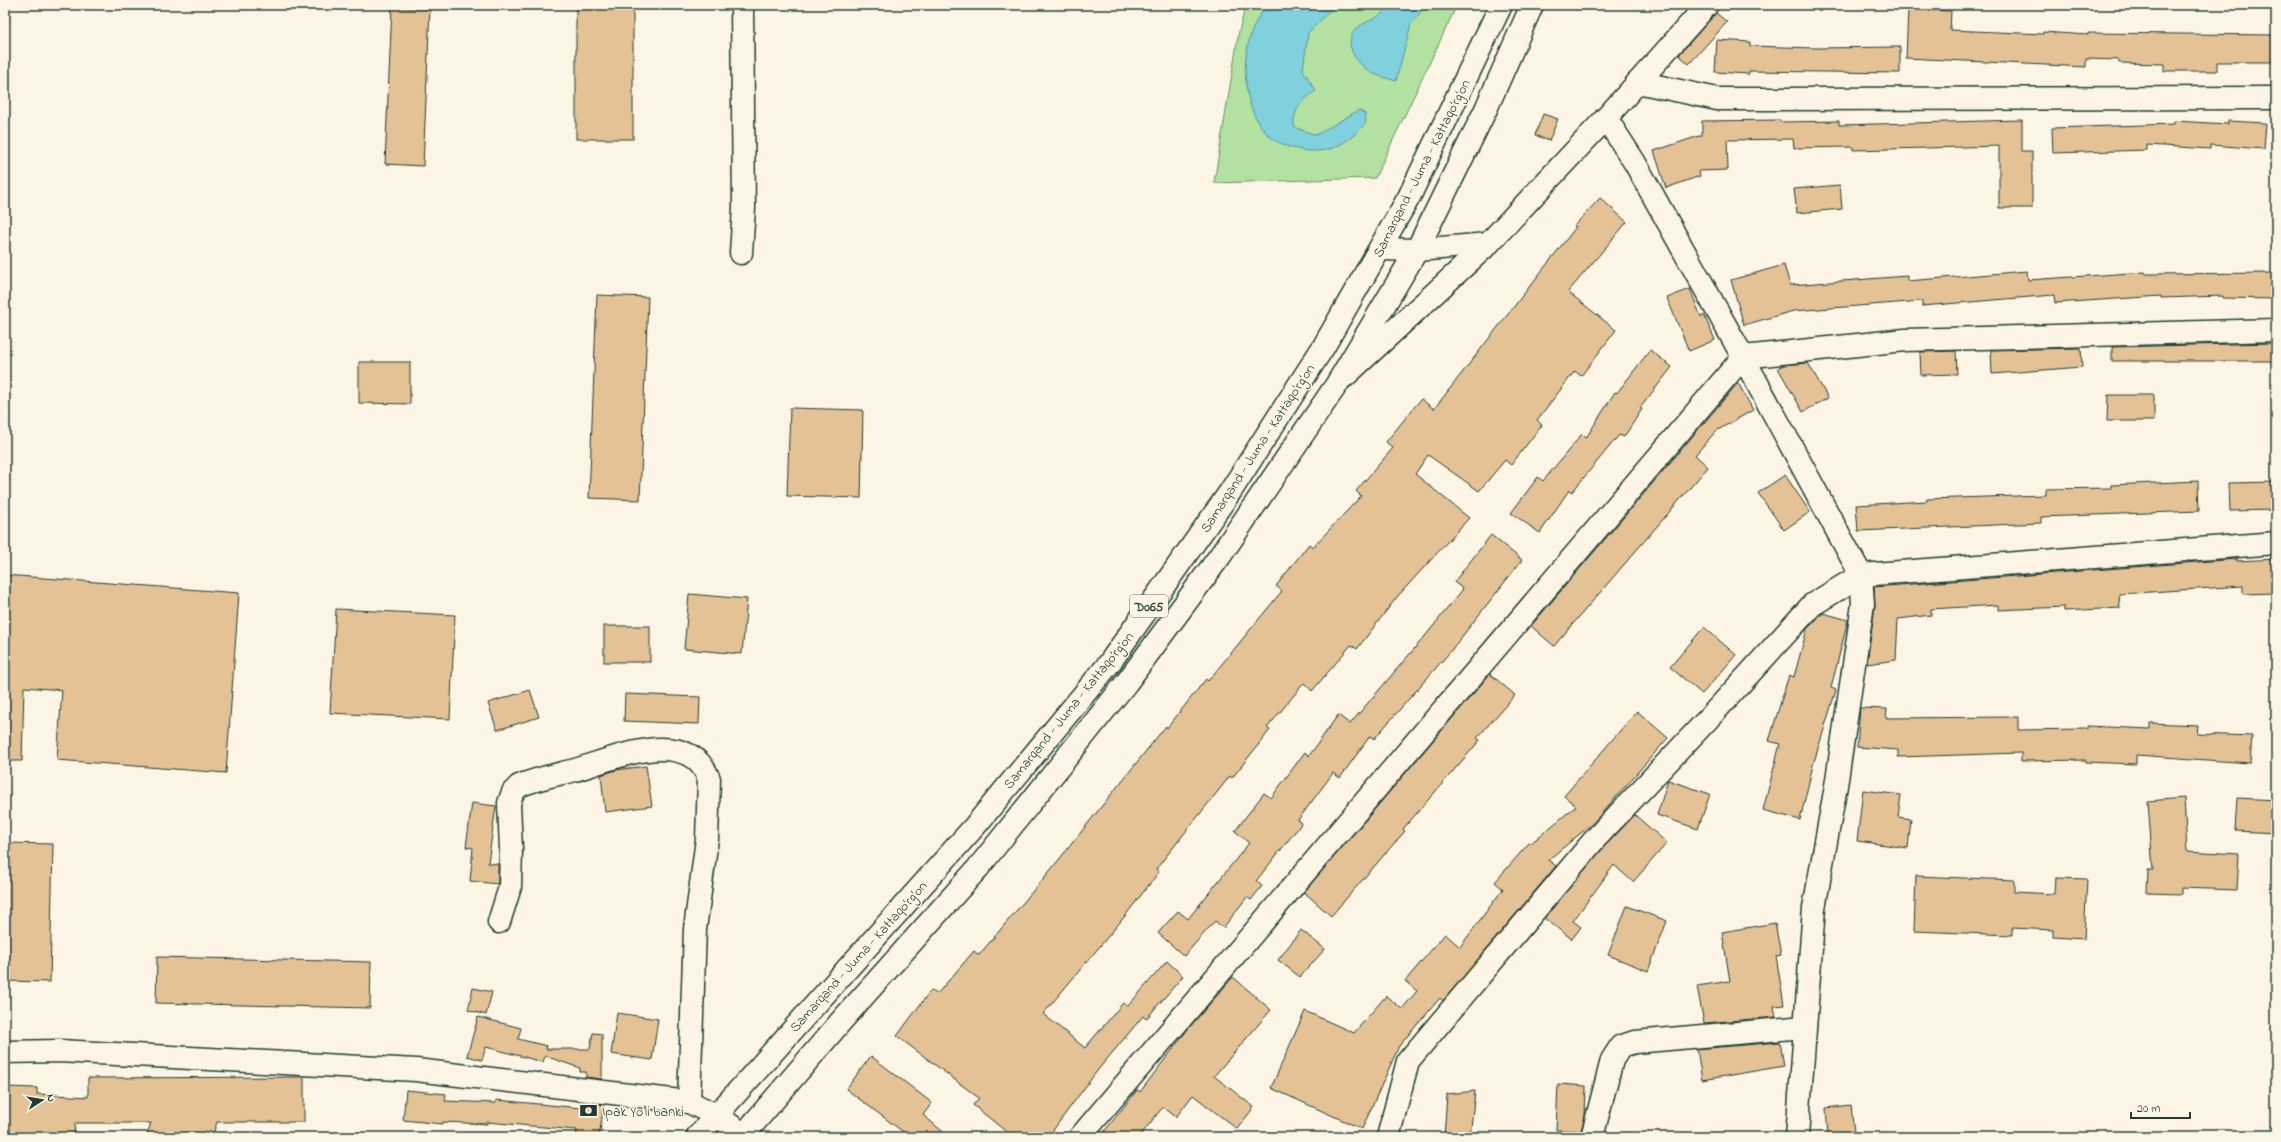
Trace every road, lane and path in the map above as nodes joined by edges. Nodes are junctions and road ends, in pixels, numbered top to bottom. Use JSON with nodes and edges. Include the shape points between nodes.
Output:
{"nodes":[{"id":1,"x":742,"y":5,"type":"edge"},
{"id":2,"x":1501,"y":5,"type":"edge"},
{"id":3,"x":1532,"y":5,"type":"edge"},
{"id":4,"x":1707,"y":5,"type":"edge"},
{"id":5,"x":1638,"y":82,"type":"junction"},
{"id":6,"x":2276,"y":98,"type":"edge"},
{"id":7,"x":1606,"y":118,"type":"junction"},
{"id":8,"x":1488,"y":244,"type":"junction"},
{"id":9,"x":1380,"y":249,"type":"junction"},
{"id":10,"x":1417,"y":250,"type":"junction"},
{"id":11,"x":741,"y":253,"type":"dead end"},
{"id":12,"x":2276,"y":330,"type":"edge"},
{"id":13,"x":1743,"y":357,"type":"junction"},
{"id":14,"x":1337,"y":384,"type":"junction"},
{"id":15,"x":2276,"y":543,"type":"edge"},
{"id":16,"x":1860,"y":575,"type":"junction"},
{"id":17,"x":499,"y":922,"type":"dead end"},
{"id":18,"x":1805,"y":1028,"type":"junction"},
{"id":19,"x":5,"y":1052,"type":"edge"},
{"id":20,"x":689,"y":1102,"type":"junction"},
{"id":21,"x":716,"y":1115,"type":"junction"},
{"id":22,"x":743,"y":1136,"type":"edge"},
{"id":23,"x":697,"y":1137,"type":"edge"},
{"id":24,"x":1080,"y":1137,"type":"edge"},
{"id":25,"x":1388,"y":1137,"type":"edge"},
{"id":26,"x":1592,"y":1137,"type":"edge"},
{"id":27,"x":1797,"y":1137,"type":"edge"}],
"edges":[{"from":1,"to":11,"type":"street","via":[[744,208]]},
{"from":2,"to":9,"type":"street","name":"Samarqand - Juma - Kattaqo‘rg‘on","number":"D065","via":[[1409,197]]},
{"from":3,"to":10,"type":"street","name":"Samarqand - Juma - Kattaqo‘rg‘on","number":"D065","via":[[1492,96]]},
{"from":4,"to":5,"type":"street"},
{"from":5,"to":6,"type":"street","via":[[1717,100]]},
{"from":5,"to":7,"type":"street"},
{"from":7,"to":8,"type":"street"},
{"from":7,"to":13,"type":"street","via":[[1635,163]]},
{"from":8,"to":10,"type":"street"},
{"from":8,"to":14,"type":"street"},
{"from":9,"to":10,"type":"street"},
{"from":9,"to":21,"type":"street","name":"Samarqand - Juma - Kattaqo‘rg‘on","number":"D065","via":[[1324,346],[1230,492],[1108,665],[975,826]]},
{"from":10,"to":14,"type":"street","name":"Samarqand - Juma - Kattaqo‘rg‘on","number":"D065"},
{"from":12,"to":13,"type":"street","via":[[1905,340]]},
{"from":13,"to":16,"type":"street"},
{"from":13,"to":24,"type":"street"},
{"from":14,"to":22,"type":"street","name":"Samarqand - Juma - Kattaqo‘rg‘on","number":"D065","via":[[1220,556],[1127,682],[978,868]]},
{"from":15,"to":16,"type":"street"},
{"from":16,"to":18,"type":"street","via":[[1863,604],[1836,786],[1814,908]]},
{"from":16,"to":25,"type":"street","via":[[1812,605],[1595,838],[1408,1061]]},
{"from":17,"to":20,"type":"street","via":[[510,887],[508,803],[519,786],[637,751],[661,748],[699,762],[705,770],[708,787],[706,839],[695,928]]},
{"from":18,"to":26,"type":"street","via":[[1635,1042],[1621,1046],[1612,1060]]},
{"from":18,"to":27,"type":"street"},
{"from":19,"to":20,"type":"street","via":[[59,1051],[416,1070]]},
{"from":20,"to":21,"type":"street"},
{"from":21,"to":22,"type":"street"},
{"from":21,"to":23,"type":"street","name":"Samarqand - Juma - Kattaqo‘rg‘on","number":"D065"}]}
